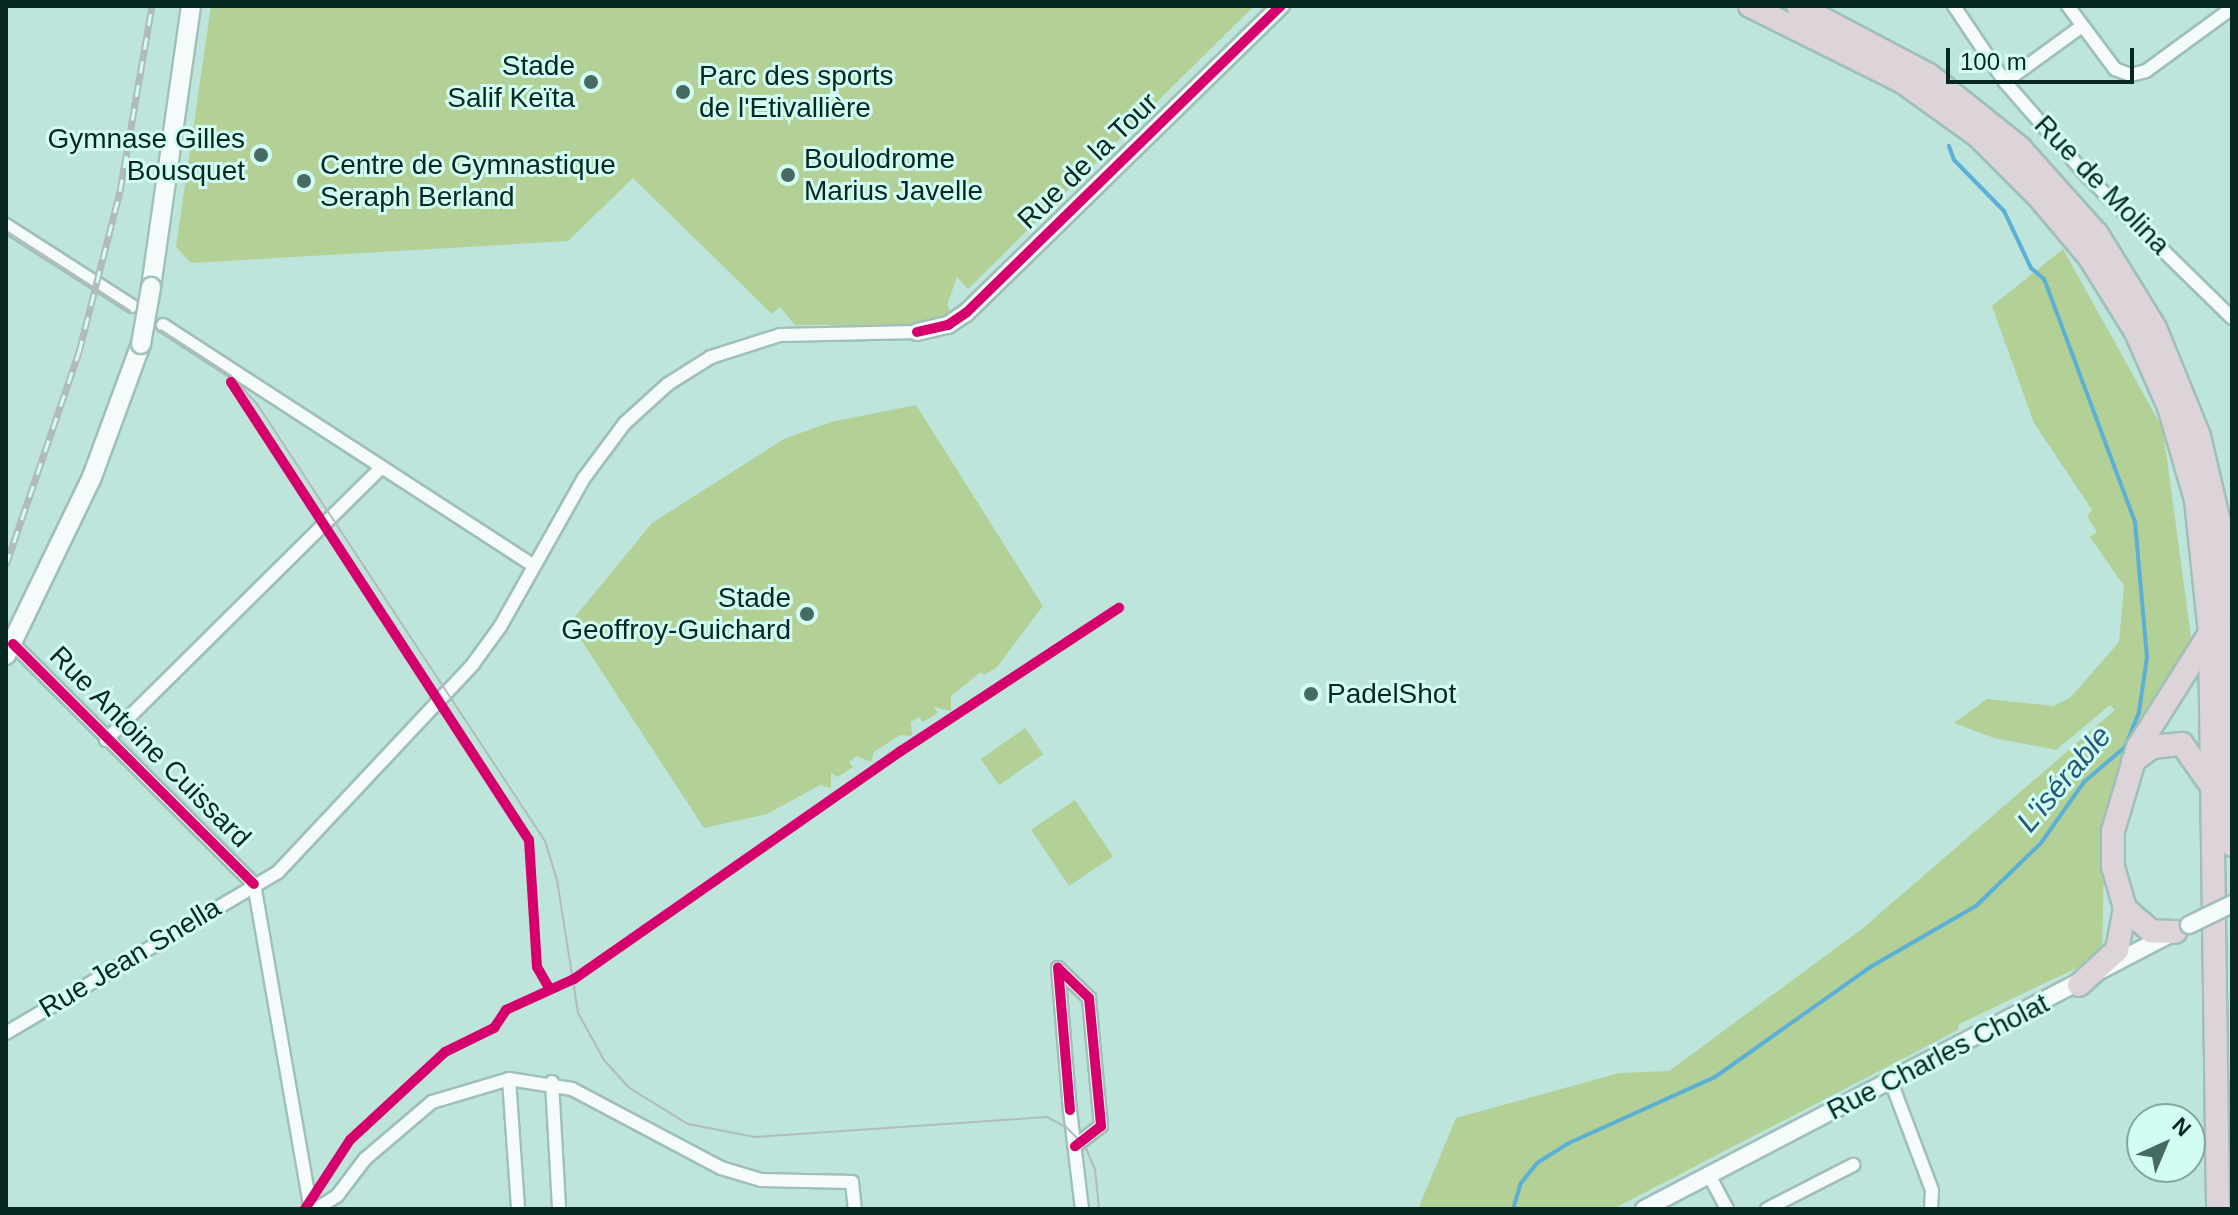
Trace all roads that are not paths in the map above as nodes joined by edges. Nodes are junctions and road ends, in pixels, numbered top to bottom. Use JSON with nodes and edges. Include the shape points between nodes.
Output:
{"nodes":[{"id":1,"x":191,"y":6,"type":"edge"},
{"id":2,"x":1281,"y":6,"type":"edge"},
{"id":3,"x":1750,"y":6,"type":"edge"},
{"id":4,"x":1798,"y":6,"type":"edge"},
{"id":5,"x":1954,"y":6,"type":"edge"},
{"id":6,"x":2068,"y":6,"type":"edge"},
{"id":7,"x":2232,"y":8,"type":"edge"},
{"id":8,"x":2082,"y":26,"type":"junction"},
{"id":9,"x":2005,"y":82,"type":"junction"},
{"id":10,"x":7,"y":225,"type":"edge"},
{"id":11,"x":132,"y":306,"type":"dead end"},
{"id":12,"x":2232,"y":318,"type":"edge"},
{"id":13,"x":163,"y":325,"type":"dead end"},
{"id":14,"x":917,"y":332,"type":"joint"},
{"id":15,"x":381,"y":468,"type":"junction"},
{"id":16,"x":2228,"y":563,"type":"edge"},
{"id":17,"x":534,"y":566,"type":"junction"},
{"id":18,"x":2210,"y":633,"type":"junction"},
{"id":19,"x":9,"y":649,"type":"edge"},
{"id":20,"x":2231,"y":724,"type":"edge"},
{"id":21,"x":106,"y":740,"type":"junction"},
{"id":22,"x":2132,"y":762,"type":"junction"},
{"id":23,"x":2213,"y":789,"type":"junction"},
{"id":24,"x":2232,"y":845,"type":"edge"},
{"id":25,"x":254,"y":884,"type":"junction"},
{"id":26,"x":2232,"y":904,"type":"edge"},
{"id":27,"x":2125,"y":908,"type":"junction"},
{"id":28,"x":2182,"y":929,"type":"junction"},
{"id":29,"x":2079,"y":985,"type":"junction"},
{"id":30,"x":6,"y":1033,"type":"edge"},
{"id":31,"x":509,"y":1079,"type":"junction"},
{"id":32,"x":1890,"y":1079,"type":"junction"},
{"id":33,"x":552,"y":1082,"type":"junction"},
{"id":34,"x":1075,"y":1146,"type":"junction"},
{"id":35,"x":1853,"y":1165,"type":"dead end"},
{"id":36,"x":1709,"y":1175,"type":"junction"},
{"id":37,"x":313,"y":1209,"type":"edge"},
{"id":38,"x":518,"y":1209,"type":"edge"},
{"id":39,"x":559,"y":1209,"type":"edge"},
{"id":40,"x":855,"y":1209,"type":"edge"},
{"id":41,"x":1082,"y":1209,"type":"edge"},
{"id":42,"x":1644,"y":1209,"type":"edge"},
{"id":43,"x":1727,"y":1209,"type":"edge"},
{"id":44,"x":1767,"y":1209,"type":"edge"},
{"id":45,"x":1931,"y":1209,"type":"edge"},
{"id":46,"x":2218,"y":1209,"type":"edge"}],
"edges":[{"from":1,"to":19,"type":"main road","bridge":true,"via":[[141,344],[92,477]]},
{"from":2,"to":14,"type":"street","name":"Rue de la Tour","via":[[966,313],[948,325]]},
{"from":3,"to":18,"type":"highway","via":[[1903,82],[1978,136],[2090,258],[2136,332],[2169,407],[2196,500]]},
{"from":4,"to":16,"type":"highway","via":[[1947,87],[2020,148],[2077,208],[2137,293],[2173,365],[2207,463]]},
{"from":5,"to":9,"type":"street","name":"Rue de Molina"},
{"from":6,"to":8,"type":"street"},
{"from":7,"to":8,"type":"street","via":[[2138,75],[2115,69]]},
{"from":8,"to":9,"type":"street"},
{"from":9,"to":12,"type":"street","name":"Rue de Molina","via":[[2087,176]]},
{"from":10,"to":11,"type":"street"},
{"from":13,"to":15,"type":"street"},
{"from":14,"to":17,"type":"street","name":"Rue Jean Snella","via":[[780,335],[689,369],[607,445]]},
{"from":15,"to":17,"type":"street"},
{"from":15,"to":21,"type":"street"},
{"from":16,"to":20,"type":"highway"},
{"from":17,"to":25,"type":"street","name":"Rue Jean Snella","via":[[473,664],[278,872]]},
{"from":18,"to":22,"type":"highway"},
{"from":18,"to":23,"type":"highway"},
{"from":19,"to":21,"type":"street","name":"Rue Antoine Cuissard"},
{"from":20,"to":24,"type":"highway"},
{"from":21,"to":25,"type":"street","name":"Rue Antoine Cuissard"},
{"from":22,"to":23,"type":"highway","via":[[2152,747],[2182,744]]},
{"from":22,"to":27,"type":"highway","via":[[2113,831],[2113,867]]},
{"from":23,"to":46,"type":"highway"},
{"from":25,"to":30,"type":"street","name":"Rue Jean Snella"},
{"from":25,"to":37,"type":"street"},
{"from":26,"to":28,"type":"street","name":"Rue Charles Cholat","bridge":true},
{"from":27,"to":28,"type":"highway","via":[[2151,931]]},
{"from":27,"to":29,"type":"highway","via":[[2117,950]]},
{"from":28,"to":29,"type":"street","name":"Rue Charles Cholat"},
{"from":29,"to":32,"type":"street","name":"Rue Charles Cholat"},
{"from":31,"to":33,"type":"street"},
{"from":31,"to":37,"type":"street","via":[[432,1102],[365,1159],[337,1196]]},
{"from":31,"to":38,"type":"street"},
{"from":32,"to":36,"type":"street","name":"Rue Charles Cholat"},
{"from":32,"to":45,"type":"street","via":[[1932,1190]]},
{"from":33,"to":39,"type":"street"},
{"from":33,"to":40,"type":"street","via":[[594,1098],[721,1168],[761,1180],[852,1182]]},
{"from":34,"to":34,"type":"street","via":[[1101,1126],[1089,998],[1058,972]]},
{"from":34,"to":41,"type":"street"},
{"from":35,"to":44,"type":"street"},
{"from":36,"to":42,"type":"street","name":"Rue Charles Cholat"},
{"from":36,"to":43,"type":"street"}]}
